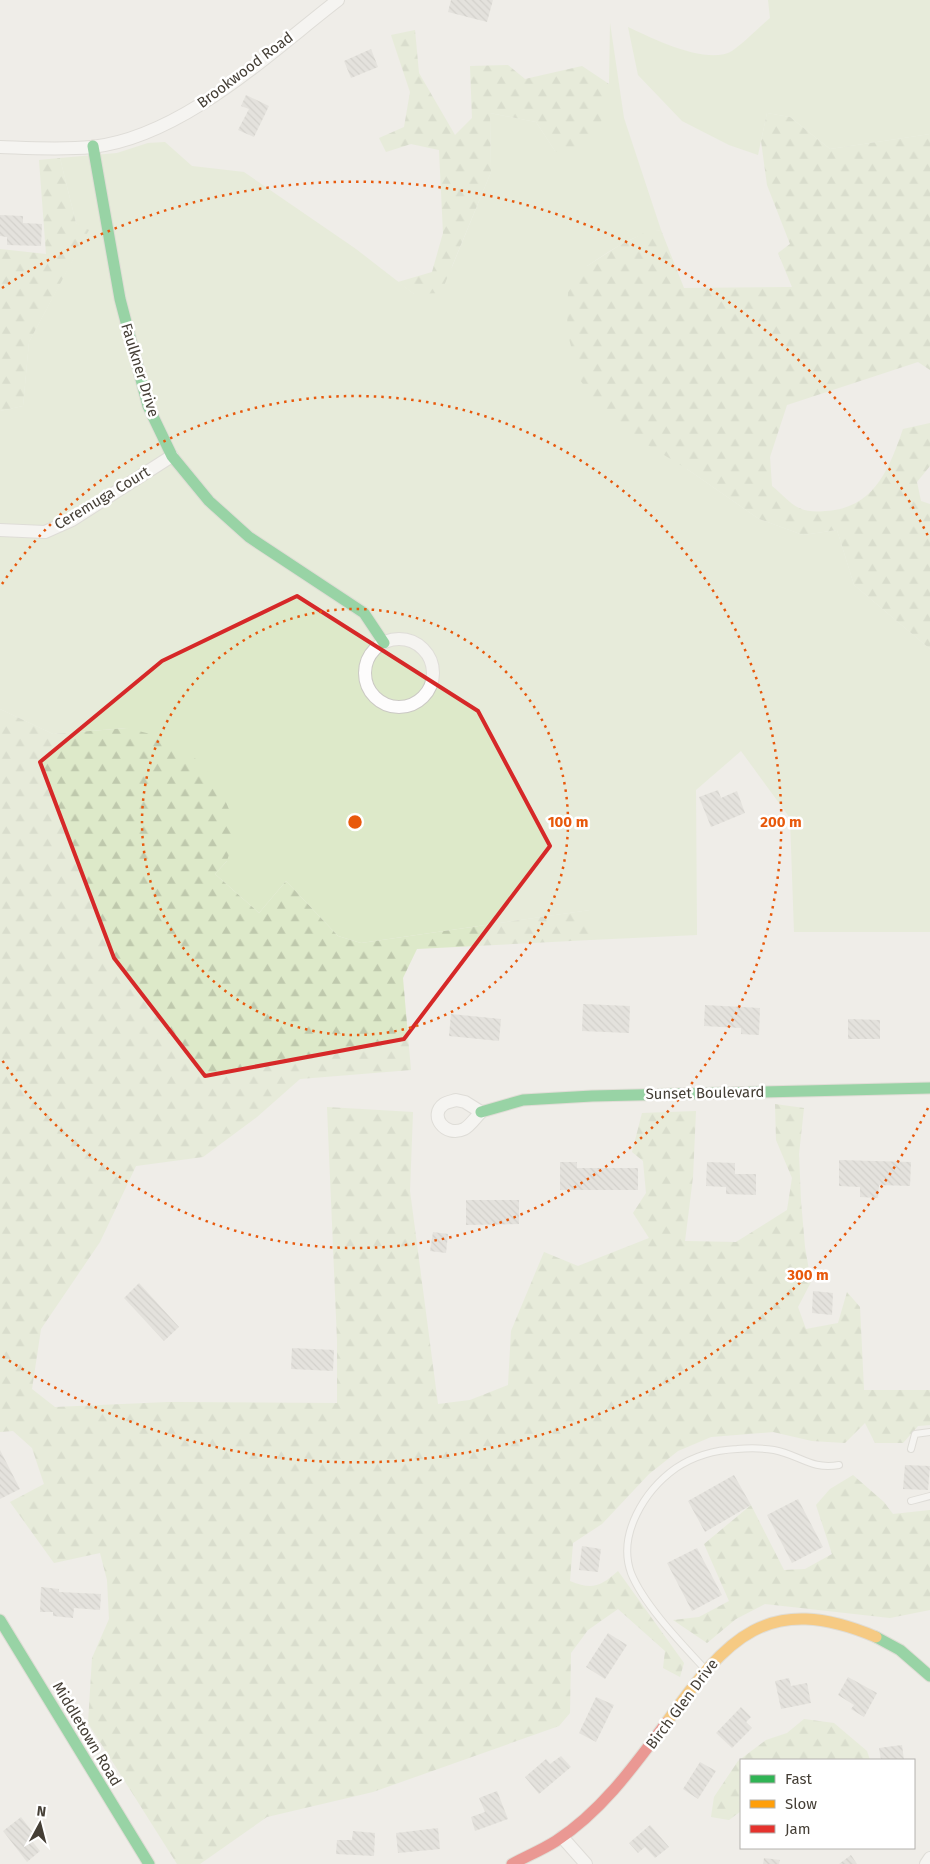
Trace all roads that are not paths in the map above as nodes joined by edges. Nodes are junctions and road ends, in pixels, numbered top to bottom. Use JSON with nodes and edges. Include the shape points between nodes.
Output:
{"nodes":[{"id":1,"x":338,"y":0,"type":"edge"},
{"id":2,"x":93,"y":146,"type":"junction"},
{"id":3,"x":0,"y":148,"type":"edge"},
{"id":4,"x":172,"y":456,"type":"junction"},
{"id":5,"x":0,"y":530,"type":"edge"},
{"id":6,"x":384,"y":644,"type":"junction"},
{"id":7,"x":930,"y":1088,"type":"edge"},
{"id":8,"x":481,"y":1112,"type":"dead end"},
{"id":9,"x":930,"y":1432,"type":"edge"},
{"id":10,"x":911,"y":1449,"type":"dead end"},
{"id":11,"x":839,"y":1465,"type":"dead end"},
{"id":12,"x":930,"y":1496,"type":"edge"},
{"id":13,"x":911,"y":1501,"type":"dead end"},
{"id":14,"x":0,"y":1620,"type":"edge"},
{"id":15,"x":705,"y":1670,"type":"junction"},
{"id":16,"x":930,"y":1676,"type":"edge"},
{"id":17,"x":562,"y":1837,"type":"junction"},
{"id":18,"x":930,"y":1858,"type":"edge"},
{"id":19,"x":149,"y":1864,"type":"edge"},
{"id":20,"x":512,"y":1864,"type":"edge"},
{"id":21,"x":586,"y":1864,"type":"edge"},
{"id":22,"x":926,"y":1864,"type":"edge"}],
"edges":[{"from":1,"to":2,"type":"street","name":"Brookwood Road","via":[[204,103],[160,126],[122,140]]},
{"from":2,"to":3,"type":"street","name":"Brookwood Road"},
{"from":2,"to":4,"type":"street","name":"Faulkner Drive","via":[[120,299],[148,406]]},
{"from":4,"to":5,"type":"street","name":"Ceremuga Court","via":[[72,520],[45,532]]},
{"from":4,"to":6,"type":"street","name":"Faulkner Drive","via":[[209,501],[249,537],[364,612]]},
{"from":6,"to":6,"type":"street","via":[[393,640],[410,641],[429,657],[432,682],[418,702],[392,706],[376,698],[370,690],[367,664],[376,648]]},
{"from":7,"to":8,"type":"street","name":"Sunset Boulevard","via":[[592,1096],[523,1100]]},
{"from":9,"to":10,"type":"lane","via":[[915,1434]]},
{"from":11,"to":15,"type":"lane","via":[[824,1467],[776,1450],[758,1448],[712,1452],[676,1468],[646,1498],[629,1534],[631,1572],[644,1595]]},
{"from":12,"to":13,"type":"lane"},
{"from":14,"to":19,"type":"street","name":"Middletown Road"},
{"from":15,"to":16,"type":"street","name":"Birch Glen Drive","via":[[721,1653],[755,1628],[772,1621],[796,1618],[829,1621],[873,1634],[898,1647]]},
{"from":15,"to":17,"type":"street","name":"Birch Glen Drive","via":[[615,1790]]},
{"from":17,"to":20,"type":"street","name":"Birch Glen Drive"},
{"from":17,"to":21,"type":"street"},
{"from":18,"to":22,"type":"street"}]}
